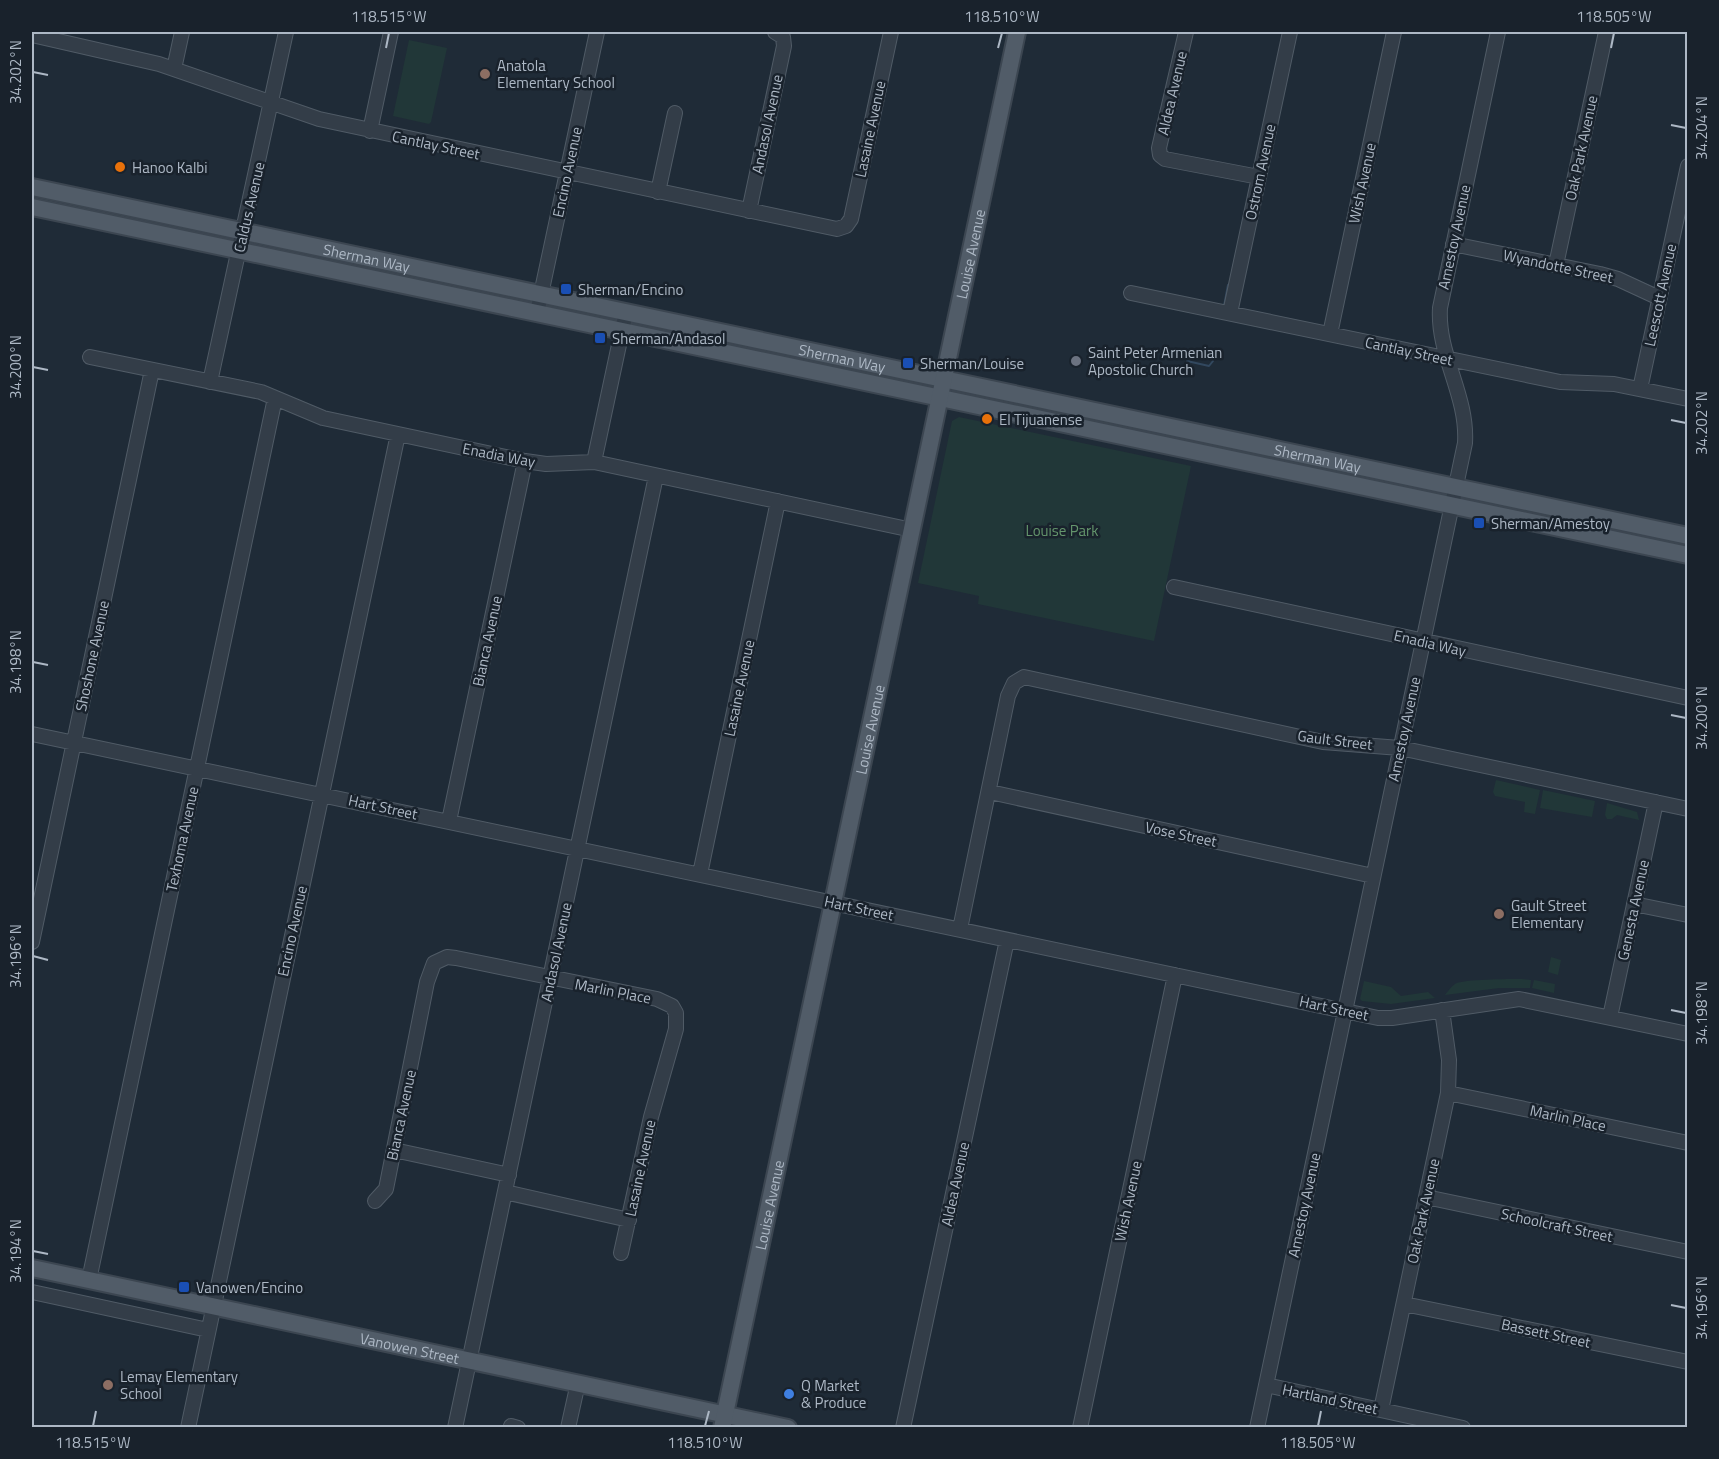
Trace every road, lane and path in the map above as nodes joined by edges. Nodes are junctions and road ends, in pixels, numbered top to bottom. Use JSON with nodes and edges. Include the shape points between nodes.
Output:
{"nodes":[{"id":1,"x":182,"y":32,"type":"edge"},
{"id":2,"x":286,"y":32,"type":"edge"},
{"id":3,"x":391,"y":32,"type":"edge"},
{"id":4,"x":597,"y":32,"type":"edge"},
{"id":5,"x":891,"y":32,"type":"edge"},
{"id":6,"x":1017,"y":32,"type":"edge"},
{"id":7,"x":1186,"y":32,"type":"edge"},
{"id":8,"x":1290,"y":32,"type":"edge"},
{"id":9,"x":1394,"y":32,"type":"edge"},
{"id":10,"x":1498,"y":32,"type":"edge"},
{"id":11,"x":1606,"y":32,"type":"edge"},
{"id":12,"x":779,"y":34,"type":"edge"},
{"id":13,"x":32,"y":35,"type":"edge"},
{"id":14,"x":76,"y":38,"type":"edge"},
{"id":15,"x":174,"y":69,"type":"junction"},
{"id":16,"x":271,"y":103,"type":"junction"},
{"id":17,"x":675,"y":113,"type":"dead end"},
{"id":18,"x":370,"y":131,"type":"junction"},
{"id":19,"x":1688,"y":165,"type":"edge"},
{"id":20,"x":566,"y":172,"type":"junction"},
{"id":21,"x":1259,"y":177,"type":"junction"},
{"id":22,"x":32,"y":187,"type":"edge"},
{"id":23,"x":658,"y":192,"type":"junction"},
{"id":24,"x":32,"y":207,"type":"edge"},
{"id":25,"x":749,"y":211,"type":"junction"},
{"id":26,"x":846,"y":226,"type":"joint"},
{"id":27,"x":243,"y":231,"type":"junction"},
{"id":28,"x":1453,"y":244,"type":"junction"},
{"id":29,"x":239,"y":250,"type":"junction"},
{"id":30,"x":1556,"y":265,"type":"junction"},
{"id":31,"x":1131,"y":292,"type":"dead end"},
{"id":32,"x":541,"y":294,"type":"junction"},
{"id":33,"x":1659,"y":298,"type":"junction"},
{"id":34,"x":626,"y":312,"type":"junction"},
{"id":35,"x":537,"y":313,"type":"junction"},
{"id":36,"x":1230,"y":313,"type":"junction"},
{"id":37,"x":622,"y":331,"type":"junction"},
{"id":38,"x":1330,"y":334,"type":"junction"},
{"id":39,"x":90,"y":357,"type":"dead end"},
{"id":40,"x":1446,"y":360,"type":"junction"},
{"id":41,"x":152,"y":370,"type":"junction"},
{"id":42,"x":944,"y":379,"type":"junction"},
{"id":43,"x":210,"y":382,"type":"junction"},
{"id":44,"x":1640,"y":389,"type":"junction"},
{"id":45,"x":275,"y":398,"type":"junction"},
{"id":46,"x":940,"y":398,"type":"junction"},
{"id":47,"x":1688,"y":399,"type":"edge"},
{"id":48,"x":398,"y":434,"type":"junction"},
{"id":49,"x":525,"y":461,"type":"junction"},
{"id":50,"x":594,"y":462,"type":"junction"},
{"id":51,"x":656,"y":476,"type":"junction"},
{"id":52,"x":1455,"y":487,"type":"junction"},
{"id":53,"x":778,"y":501,"type":"junction"},
{"id":54,"x":1451,"y":506,"type":"junction"},
{"id":55,"x":912,"y":530,"type":"junction"},
{"id":56,"x":1688,"y":537,"type":"edge"},
{"id":57,"x":1688,"y":555,"type":"edge"},
{"id":58,"x":1174,"y":587,"type":"dead end"},
{"id":59,"x":1423,"y":642,"type":"junction"},
{"id":60,"x":1688,"y":698,"type":"edge"},
{"id":61,"x":32,"y":734,"type":"edge"},
{"id":62,"x":74,"y":742,"type":"junction"},
{"id":63,"x":1401,"y":748,"type":"junction"},
{"id":64,"x":197,"y":768,"type":"junction"},
{"id":65,"x":990,"y":792,"type":"junction"},
{"id":66,"x":320,"y":793,"type":"junction"},
{"id":67,"x":1656,"y":802,"type":"junction"},
{"id":68,"x":1688,"y":809,"type":"edge"},
{"id":69,"x":449,"y":821,"type":"junction"},
{"id":70,"x":578,"y":848,"type":"junction"},
{"id":71,"x":700,"y":874,"type":"junction"},
{"id":72,"x":1373,"y":876,"type":"junction"},
{"id":73,"x":833,"y":902,"type":"junction"},
{"id":74,"x":1634,"y":904,"type":"junction"},
{"id":75,"x":1688,"y":915,"type":"edge"},
{"id":76,"x":960,"y":929,"type":"junction"},
{"id":77,"x":1007,"y":940,"type":"junction"},
{"id":78,"x":32,"y":942,"type":"edge"},
{"id":79,"x":440,"y":959,"type":"joint"},
{"id":80,"x":1175,"y":975,"type":"junction"},
{"id":81,"x":550,"y":978,"type":"junction"},
{"id":82,"x":1345,"y":1011,"type":"junction"},
{"id":83,"x":1442,"y":1011,"type":"junction"},
{"id":84,"x":676,"y":1013,"type":"joint"},
{"id":85,"x":1610,"y":1017,"type":"junction"},
{"id":86,"x":1688,"y":1034,"type":"edge"},
{"id":87,"x":1448,"y":1093,"type":"junction"},
{"id":88,"x":1688,"y":1143,"type":"edge"},
{"id":89,"x":394,"y":1150,"type":"junction"},
{"id":90,"x":509,"y":1175,"type":"junction"},
{"id":91,"x":505,"y":1192,"type":"junction"},
{"id":92,"x":1426,"y":1197,"type":"junction"},
{"id":93,"x":375,"y":1201,"type":"dead end"},
{"id":94,"x":629,"y":1220,"type":"junction"},
{"id":95,"x":1688,"y":1252,"type":"edge"},
{"id":96,"x":621,"y":1253,"type":"dead end"},
{"id":97,"x":32,"y":1268,"type":"edge"},
{"id":98,"x":89,"y":1280,"type":"junction"},
{"id":99,"x":32,"y":1292,"type":"edge"},
{"id":100,"x":1404,"y":1304,"type":"junction"},
{"id":101,"x":213,"y":1306,"type":"junction"},
{"id":102,"x":208,"y":1330,"type":"junction"},
{"id":103,"x":469,"y":1360,"type":"junction"},
{"id":104,"x":1688,"y":1362,"type":"edge"},
{"id":105,"x":578,"y":1383,"type":"junction"},
{"id":106,"x":1266,"y":1385,"type":"junction"},
{"id":107,"x":1381,"y":1410,"type":"junction"},
{"id":108,"x":724,"y":1420,"type":"edge"},
{"id":109,"x":188,"y":1428,"type":"edge"},
{"id":110,"x":455,"y":1428,"type":"edge"},
{"id":111,"x":568,"y":1428,"type":"edge"},
{"id":112,"x":788,"y":1428,"type":"edge"},
{"id":113,"x":903,"y":1428,"type":"edge"},
{"id":114,"x":1080,"y":1428,"type":"edge"},
{"id":115,"x":1257,"y":1428,"type":"edge"},
{"id":116,"x":1463,"y":1428,"type":"edge"}],
"edges":[{"from":1,"to":15,"type":"street"},
{"from":2,"to":16,"type":"street","name":"Caldus Avenue"},
{"from":3,"to":18,"type":"street"},
{"from":4,"to":20,"type":"street","name":"Encino Avenue"},
{"from":5,"to":26,"type":"street","name":"Lasaine Avenue","via":[[851,219]]},
{"from":6,"to":42,"type":"main road","name":"Louise Avenue"},
{"from":7,"to":21,"type":"street","name":"Aldea Avenue","via":[[1160,155]]},
{"from":8,"to":21,"type":"street","name":"Ostrom Avenue"},
{"from":9,"to":38,"type":"street","name":"Wish Avenue"},
{"from":10,"to":28,"type":"street","name":"Amestoy Avenue"},
{"from":11,"to":30,"type":"street","name":"Oak Park Avenue"},
{"from":12,"to":25,"type":"street","name":"Andasol Avenue","via":[[783,50]]},
{"from":13,"to":14,"type":"street","name":"Cantlay Street"},
{"from":14,"to":15,"type":"street","name":"Cantlay Street"},
{"from":15,"to":16,"type":"street","name":"Cantlay Street"},
{"from":16,"to":18,"type":"street","name":"Cantlay Street"},
{"from":16,"to":27,"type":"street","name":"Caldus Avenue"},
{"from":17,"to":23,"type":"street"},
{"from":18,"to":20,"type":"street","name":"Cantlay Street"},
{"from":19,"to":33,"type":"street","name":"Leescott Avenue"},
{"from":20,"to":23,"type":"street","name":"Cantlay Street"},
{"from":20,"to":32,"type":"street","name":"Encino Avenue"},
{"from":21,"to":36,"type":"street","name":"Ostrom Avenue"},
{"from":22,"to":27,"type":"main road","name":"Sherman Way"},
{"from":23,"to":25,"type":"street","name":"Cantlay Street"},
{"from":24,"to":29,"type":"main road","name":"Sherman Way"},
{"from":25,"to":26,"type":"street","name":"Cantlay Street","via":[[832,228]]},
{"from":27,"to":29,"type":"street","name":"Caldus Avenue"},
{"from":27,"to":32,"type":"main road","name":"Sherman Way"},
{"from":28,"to":30,"type":"street","name":"Wyandotte Street"},
{"from":28,"to":40,"type":"street","name":"Amestoy Avenue","via":[[1440,308],[1440,338]]},
{"from":29,"to":35,"type":"main road","name":"Sherman Way"},
{"from":29,"to":43,"type":"street","name":"Caldus Avenue"},
{"from":30,"to":33,"type":"street","name":"Wyandotte Street","via":[[1618,279]]},
{"from":31,"to":36,"type":"street","name":"Cantlay Street"},
{"from":32,"to":34,"type":"main road","name":"Sherman Way"},
{"from":32,"to":35,"type":"street","name":"Encino Avenue"},
{"from":33,"to":44,"type":"street","name":"Leescott Avenue"},
{"from":34,"to":37,"type":"street"},
{"from":34,"to":42,"type":"main road","name":"Sherman Way"},
{"from":35,"to":37,"type":"main road","name":"Sherman Way"},
{"from":36,"to":38,"type":"street","name":"Cantlay Street"},
{"from":37,"to":46,"type":"main road","name":"Sherman Way"},
{"from":37,"to":50,"type":"street"},
{"from":38,"to":40,"type":"street","name":"Cantlay Street"},
{"from":39,"to":41,"type":"street","name":"Enadia Way"},
{"from":40,"to":44,"type":"street","name":"Cantlay Street","via":[[1560,382]]},
{"from":40,"to":52,"type":"street","name":"Amestoy Avenue","via":[[1460,399],[1465,432]]},
{"from":41,"to":43,"type":"street","name":"Enadia Way"},
{"from":41,"to":62,"type":"street","name":"Shoshone Avenue"},
{"from":42,"to":46,"type":"main road","name":"Louise Avenue"},
{"from":42,"to":52,"type":"main road","name":"Sherman Way"},
{"from":43,"to":45,"type":"street","name":"Enadia Way"},
{"from":44,"to":47,"type":"street","name":"Cantlay Street"},
{"from":45,"to":48,"type":"street","name":"Enadia Way","via":[[323,418]]},
{"from":45,"to":64,"type":"street","name":"Texhoma Avenue"},
{"from":46,"to":54,"type":"main road","name":"Sherman Way"},
{"from":46,"to":55,"type":"main road","name":"Louise Avenue"},
{"from":48,"to":49,"type":"street","name":"Enadia Way"},
{"from":48,"to":66,"type":"street","name":"Encino Avenue"},
{"from":49,"to":50,"type":"street","name":"Enadia Way"},
{"from":49,"to":69,"type":"street","name":"Bianca Avenue"},
{"from":50,"to":51,"type":"street","name":"Enadia Way"},
{"from":51,"to":53,"type":"street","name":"Enadia Way"},
{"from":51,"to":70,"type":"street","name":"Andasol Avenue"},
{"from":52,"to":54,"type":"street","name":"Amestoy Avenue"},
{"from":52,"to":56,"type":"main road","name":"Sherman Way"},
{"from":53,"to":55,"type":"street","name":"Enadia Way"},
{"from":53,"to":71,"type":"street","name":"Lasaine Avenue"},
{"from":54,"to":57,"type":"main road","name":"Sherman Way"},
{"from":54,"to":59,"type":"street","name":"Amestoy Avenue"},
{"from":55,"to":73,"type":"main road","name":"Louise Avenue"},
{"from":58,"to":59,"type":"street","name":"Enadia Way"},
{"from":59,"to":60,"type":"street","name":"Enadia Way"},
{"from":59,"to":63,"type":"street","name":"Amestoy Avenue"},
{"from":61,"to":62,"type":"street","name":"Hart Street"},
{"from":62,"to":64,"type":"street","name":"Hart Street"},
{"from":62,"to":78,"type":"street","name":"Shoshone Avenue"},
{"from":63,"to":65,"type":"street","name":"Gault Street","via":[[1323,742],[1040,679],[1018,679],[1008,696]]},
{"from":63,"to":67,"type":"street","name":"Gault Street"},
{"from":63,"to":72,"type":"street","name":"Amestoy Avenue"},
{"from":64,"to":66,"type":"street","name":"Hart Street"},
{"from":64,"to":98,"type":"street","name":"Texhoma Avenue"},
{"from":65,"to":72,"type":"street","name":"Vose Street"},
{"from":65,"to":76,"type":"street"},
{"from":66,"to":69,"type":"street","name":"Hart Street"},
{"from":66,"to":101,"type":"street","name":"Encino Avenue"},
{"from":67,"to":68,"type":"street","name":"Gault Street"},
{"from":67,"to":74,"type":"street","name":"Genesta Avenue"},
{"from":69,"to":70,"type":"street","name":"Hart Street"},
{"from":70,"to":71,"type":"street","name":"Hart Street"},
{"from":70,"to":81,"type":"street","name":"Andasol Avenue"},
{"from":71,"to":73,"type":"street","name":"Hart Street"},
{"from":72,"to":82,"type":"street","name":"Amestoy Avenue"},
{"from":73,"to":76,"type":"street","name":"Hart Street"},
{"from":73,"to":108,"type":"main road","name":"Louise Avenue"},
{"from":74,"to":75,"type":"street"},
{"from":74,"to":85,"type":"street","name":"Genesta Avenue"},
{"from":76,"to":77,"type":"street","name":"Hart Street"},
{"from":77,"to":80,"type":"street","name":"Hart Street"},
{"from":77,"to":113,"type":"street","name":"Aldea Avenue"},
{"from":79,"to":81,"type":"street","name":"Marlin Place","via":[[456,958]]},
{"from":79,"to":89,"type":"street","name":"Bianca Avenue","via":[[430,972]]},
{"from":80,"to":82,"type":"street","name":"Hart Street"},
{"from":80,"to":114,"type":"street","name":"Wish Avenue"},
{"from":81,"to":84,"type":"street","name":"Marlin Place","via":[[657,999],[672,1006]]},
{"from":81,"to":90,"type":"street","name":"Andasol Avenue"},
{"from":82,"to":83,"type":"street","name":"Hart Street","via":[[1385,1018]]},
{"from":82,"to":106,"type":"street","name":"Amestoy Avenue"},
{"from":83,"to":85,"type":"street","name":"Hart Street","via":[[1519,999]]},
{"from":83,"to":87,"type":"street","name":"Oak Park Avenue","via":[[1449,1060]]},
{"from":84,"to":94,"type":"street","name":"Lasaine Avenue","via":[[674,1039],[651,1117]]},
{"from":85,"to":86,"type":"street","name":"Hart Street"},
{"from":87,"to":88,"type":"street","name":"Marlin Place"},
{"from":87,"to":92,"type":"street","name":"Oak Park Avenue"},
{"from":89,"to":90,"type":"street"},
{"from":89,"to":93,"type":"street","name":"Bianca Avenue","via":[[386,1189]]},
{"from":90,"to":91,"type":"street","name":"Andasol Avenue"},
{"from":91,"to":94,"type":"street"},
{"from":91,"to":103,"type":"street","name":"Andasol Avenue"},
{"from":92,"to":95,"type":"street","name":"Schoolcraft Street"},
{"from":92,"to":100,"type":"street","name":"Oak Park Avenue"},
{"from":94,"to":96,"type":"street","name":"Lasaine Avenue"},
{"from":97,"to":98,"type":"main road","name":"Vanowen Street"},
{"from":98,"to":101,"type":"main road","name":"Vanowen Street"},
{"from":99,"to":102,"type":"street"},
{"from":100,"to":104,"type":"street","name":"Bassett Street"},
{"from":100,"to":107,"type":"street","name":"Oak Park Avenue"},
{"from":101,"to":102,"type":"street","name":"Encino Avenue"},
{"from":101,"to":103,"type":"main road","name":"Vanowen Street"},
{"from":102,"to":109,"type":"street","name":"Encino Avenue"},
{"from":103,"to":105,"type":"main road","name":"Vanowen Street"},
{"from":103,"to":110,"type":"street","name":"Andasol Avenue"},
{"from":105,"to":108,"type":"main road","name":"Vanowen Street"},
{"from":105,"to":111,"type":"street"},
{"from":106,"to":107,"type":"street","name":"Hartland Street"},
{"from":106,"to":115,"type":"street","name":"Amestoy Avenue"},
{"from":107,"to":116,"type":"street","name":"Hartland Street"},
{"from":108,"to":112,"type":"main road","name":"Vanowen Street"}]}
